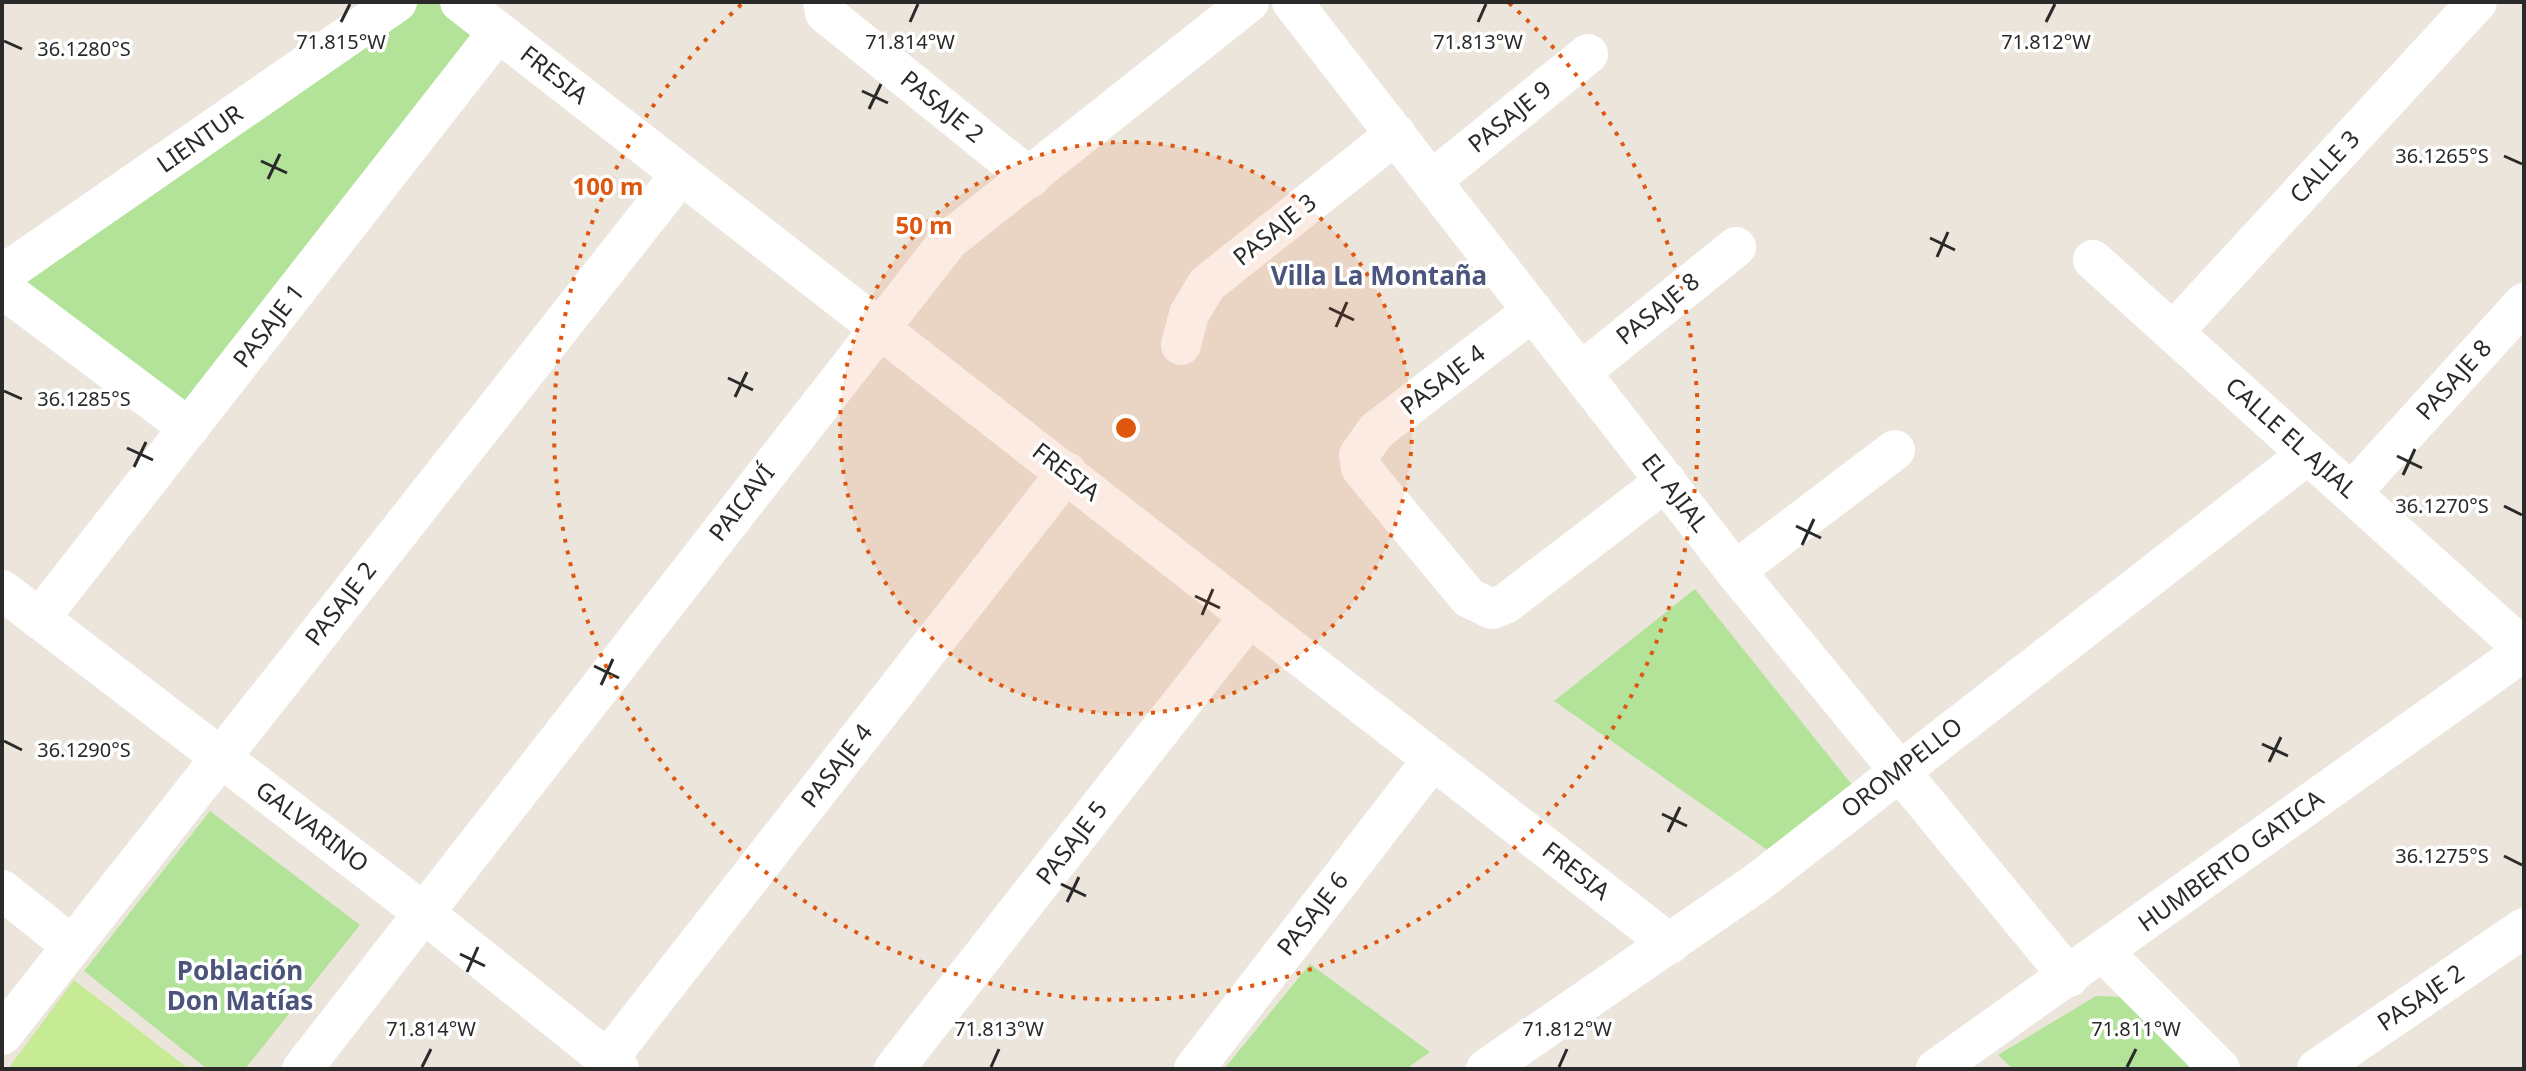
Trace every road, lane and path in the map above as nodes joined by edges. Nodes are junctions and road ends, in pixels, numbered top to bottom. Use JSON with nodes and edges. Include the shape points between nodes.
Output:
{"nodes":[{"id":1,"x":397,"y":2,"type":"edge"},
{"id":2,"x":460,"y":2,"type":"edge"},
{"id":3,"x":823,"y":2,"type":"edge"},
{"id":4,"x":1249,"y":2,"type":"edge"},
{"id":5,"x":1292,"y":2,"type":"edge"},
{"id":6,"x":2477,"y":2,"type":"edge"},
{"id":7,"x":498,"y":32,"type":"junction"},
{"id":8,"x":1588,"y":54,"type":"dead end"},
{"id":9,"x":1396,"y":134,"type":"junction"},
{"id":10,"x":681,"y":174,"type":"junction"},
{"id":11,"x":1030,"y":178,"type":"junction"},
{"id":12,"x":1432,"y":180,"type":"junction"},
{"id":13,"x":1736,"y":247,"type":"dead end"},
{"id":14,"x":2093,"y":260,"type":"dead end"},
{"id":15,"x":2,"y":275,"type":"edge"},
{"id":16,"x":2,"y":288,"type":"edge"},
{"id":17,"x":2524,"y":303,"type":"edge"},
{"id":18,"x":1533,"y":311,"type":"junction"},
{"id":19,"x":879,"y":328,"type":"junction"},
{"id":20,"x":2173,"y":332,"type":"junction"},
{"id":21,"x":1181,"y":345,"type":"dead end"},
{"id":22,"x":1581,"y":372,"type":"junction"},
{"id":23,"x":189,"y":428,"type":"junction"},
{"id":24,"x":1895,"y":450,"type":"dead end"},
{"id":25,"x":2308,"y":454,"type":"junction"},
{"id":26,"x":1067,"y":472,"type":"junction"},
{"id":27,"x":1666,"y":481,"type":"junction"},
{"id":28,"x":2351,"y":493,"type":"junction"},
{"id":29,"x":1735,"y":571,"type":"junction"},
{"id":30,"x":2,"y":590,"type":"edge"},
{"id":31,"x":1249,"y":617,"type":"junction"},
{"id":32,"x":39,"y":619,"type":"junction"},
{"id":33,"x":2524,"y":650,"type":"edge"},
{"id":34,"x":219,"y":757,"type":"junction"},
{"id":35,"x":1433,"y":759,"type":"junction"},
{"id":36,"x":1899,"y":770,"type":"junction"},
{"id":37,"x":2,"y":890,"type":"edge"},
{"id":38,"x":424,"y":913,"type":"junction"},
{"id":39,"x":2524,"y":928,"type":"edge"},
{"id":40,"x":1670,"y":944,"type":"junction"},
{"id":41,"x":71,"y":945,"type":"junction"},
{"id":42,"x":2104,"y":953,"type":"junction"},
{"id":43,"x":2069,"y":977,"type":"junction"},
{"id":44,"x":2,"y":1035,"type":"edge"},
{"id":45,"x":613,"y":1064,"type":"edge"},
{"id":46,"x":302,"y":1069,"type":"edge"},
{"id":47,"x":894,"y":1069,"type":"edge"},
{"id":48,"x":1194,"y":1069,"type":"edge"},
{"id":49,"x":1486,"y":1069,"type":"edge"},
{"id":50,"x":1936,"y":1069,"type":"edge"},
{"id":51,"x":2220,"y":1069,"type":"edge"},
{"id":52,"x":2317,"y":1069,"type":"edge"}],
"edges":[{"from":1,"to":15,"type":"street","name":"LIENTUR"},
{"from":2,"to":7,"type":"street","name":"FRESIA"},
{"from":3,"to":11,"type":"street","name":"PASAJE 2","via":[[825,13]]},
{"from":4,"to":11,"type":"street","name":"PAICAVÍ"},
{"from":5,"to":9,"type":"street","name":"EL AJIAL"},
{"from":6,"to":20,"type":"street","name":"CALLE 3"},
{"from":7,"to":10,"type":"street","name":"FRESIA"},
{"from":7,"to":23,"type":"street","name":"PASAJE 1"},
{"from":8,"to":12,"type":"street","name":"PASAJE 9"},
{"from":9,"to":12,"type":"street","name":"EL AJIAL"},
{"from":9,"to":21,"type":"street","name":"PASAJE 3","via":[[1207,284],[1189,314]]},
{"from":10,"to":19,"type":"street","name":"FRESIA"},
{"from":10,"to":34,"type":"street","name":"PASAJE 2"},
{"from":11,"to":19,"type":"street","name":"PAICAVÍ","via":[[949,240]]},
{"from":12,"to":18,"type":"street","name":"EL AJIAL"},
{"from":13,"to":22,"type":"street","name":"PASAJE 8"},
{"from":14,"to":20,"type":"street","name":"CALLE EL AJIAL"},
{"from":16,"to":23,"type":"street"},
{"from":17,"to":28,"type":"street","name":"PASAJE 8"},
{"from":18,"to":22,"type":"street","name":"EL AJIAL"},
{"from":18,"to":27,"type":"street","name":"PASAJE 4","via":[[1376,431],[1359,455],[1361,468],[1469,598],[1492,609]]},
{"from":19,"to":26,"type":"street","name":"FRESIA"},
{"from":19,"to":38,"type":"street","name":"PAICAVÍ"},
{"from":20,"to":25,"type":"street","name":"CALLE EL AJIAL"},
{"from":22,"to":27,"type":"street","name":"EL AJIAL"},
{"from":23,"to":32,"type":"street","name":"PASAJE 1"},
{"from":24,"to":29,"type":"street"},
{"from":25,"to":28,"type":"street","name":"CALLE EL AJIAL"},
{"from":25,"to":36,"type":"street","name":"OROMPELLO"},
{"from":26,"to":31,"type":"street","name":"FRESIA"},
{"from":26,"to":45,"type":"street","name":"PASAJE 4"},
{"from":27,"to":29,"type":"street","name":"EL AJIAL"},
{"from":28,"to":33,"type":"street","name":"CALLE EL AJIAL"},
{"from":29,"to":36,"type":"street","name":"EL AJIAL"},
{"from":30,"to":32,"type":"street","name":"GALVARINO"},
{"from":31,"to":35,"type":"street","name":"FRESIA"},
{"from":31,"to":47,"type":"street","name":"PASAJE 5"},
{"from":32,"to":34,"type":"street","name":"GALVARINO"},
{"from":33,"to":42,"type":"street","name":"HUMBERTO GATICA"},
{"from":34,"to":38,"type":"street","name":"GALVARINO"},
{"from":34,"to":41,"type":"street","name":"PASAJE 2"},
{"from":35,"to":40,"type":"street","name":"FRESIA"},
{"from":35,"to":48,"type":"street","name":"PASAJE 6"},
{"from":36,"to":40,"type":"street","name":"OROMPELLO"},
{"from":36,"to":43,"type":"street","name":"EL AJIAL"},
{"from":37,"to":41,"type":"street"},
{"from":38,"to":45,"type":"street","name":"GALVARINO"},
{"from":38,"to":46,"type":"street","name":"PAICAVÍ"},
{"from":39,"to":52,"type":"street","name":"PASAJE 2"},
{"from":40,"to":49,"type":"street","name":"OROMPELLO"},
{"from":41,"to":44,"type":"street","name":"PASAJE 2"},
{"from":42,"to":43,"type":"street","name":"HUMBERTO GATICA"},
{"from":42,"to":51,"type":"street"},
{"from":43,"to":50,"type":"street","name":"HUMBERTO GATICA"}]}
